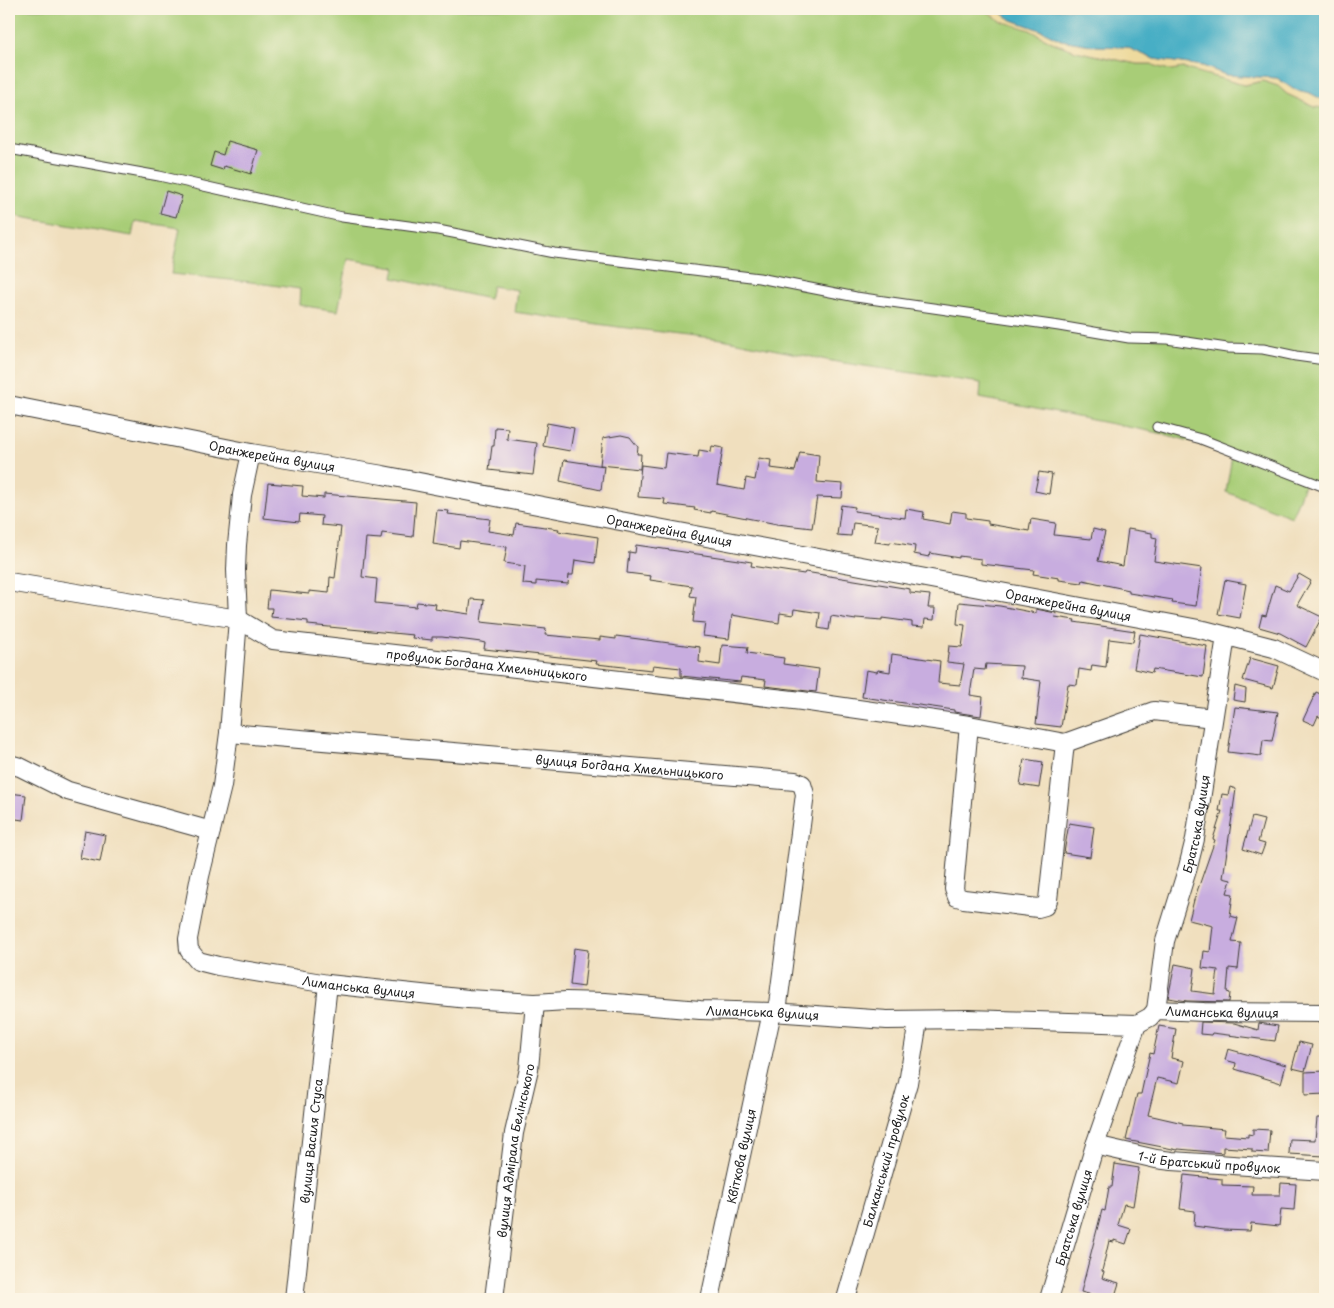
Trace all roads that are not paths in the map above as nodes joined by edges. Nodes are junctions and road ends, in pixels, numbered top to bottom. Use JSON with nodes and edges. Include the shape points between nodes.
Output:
{"nodes":[{"id":1,"x":9,"y":149,"type":"edge"},
{"id":2,"x":1325,"y":360,"type":"edge"},
{"id":3,"x":9,"y":405,"type":"edge"},
{"id":4,"x":1157,"y":427,"type":"dead end"},
{"id":5,"x":251,"y":453,"type":"junction"},
{"id":6,"x":1325,"y":487,"type":"edge"},
{"id":7,"x":9,"y":582,"type":"edge"},
{"id":8,"x":238,"y":619,"type":"junction"},
{"id":9,"x":1226,"y":636,"type":"junction"},
{"id":10,"x":1325,"y":672,"type":"edge"},
{"id":11,"x":1213,"y":718,"type":"junction"},
{"id":12,"x":969,"y":725,"type":"junction"},
{"id":13,"x":229,"y":733,"type":"junction"},
{"id":14,"x":1065,"y":743,"type":"junction"},
{"id":15,"x":9,"y":764,"type":"edge"},
{"id":16,"x":211,"y":831,"type":"junction"},
{"id":17,"x":328,"y":984,"type":"junction"},
{"id":18,"x":535,"y":1003,"type":"junction"},
{"id":19,"x":1156,"y":1010,"type":"junction"},
{"id":20,"x":774,"y":1012,"type":"junction"},
{"id":21,"x":1325,"y":1013,"type":"edge"},
{"id":22,"x":918,"y":1021,"type":"junction"},
{"id":23,"x":1137,"y":1024,"type":"junction"},
{"id":24,"x":1095,"y":1146,"type":"junction"},
{"id":25,"x":1325,"y":1171,"type":"edge"},
{"id":26,"x":294,"y":1299,"type":"edge"},
{"id":27,"x":494,"y":1299,"type":"edge"},
{"id":28,"x":710,"y":1299,"type":"edge"},
{"id":29,"x":846,"y":1299,"type":"edge"},
{"id":30,"x":1049,"y":1299,"type":"edge"}],
"edges":[{"from":1,"to":2,"type":"lane","via":[[159,176],[342,217],[438,230],[554,253],[759,278],[856,297],[1129,338],[1263,349]]},
{"from":3,"to":5,"type":"street","name":"Оранжерейна вулиця"},
{"from":4,"to":6,"type":"lane","via":[[1201,439]]},
{"from":5,"to":8,"type":"street","via":[[237,545]]},
{"from":5,"to":9,"type":"street","name":"Оранжерейна вулиця","via":[[383,475]]},
{"from":7,"to":8,"type":"street","name":"провулок Богдана Хмельницького"},
{"from":8,"to":12,"type":"street","name":"провулок Богдана Хмельницького","via":[[273,640],[802,701]]},
{"from":8,"to":13,"type":"street"},
{"from":9,"to":10,"type":"street","name":"Оранжерейна вулиця","via":[[1274,648]]},
{"from":9,"to":11,"type":"street","name":"Братська вулиця"},
{"from":11,"to":14,"type":"street","via":[[1154,711]]},
{"from":11,"to":19,"type":"street","name":"Братська вулиця","via":[[1195,839],[1165,941]]},
{"from":12,"to":14,"type":"street","name":"провулок Богдана Хмельницького"},
{"from":12,"to":14,"type":"street","via":[[954,889],[957,897],[964,899],[1038,908],[1045,906]]},
{"from":13,"to":16,"type":"street","via":[[222,786]]},
{"from":13,"to":20,"type":"street","name":"вулиця Богдана Хмельницького","via":[[802,784],[805,794]]},
{"from":15,"to":16,"type":"street","via":[[68,791]]},
{"from":16,"to":17,"type":"street","name":"Лиманська вулиця","via":[[188,939],[189,950],[198,961],[218,966]]},
{"from":17,"to":18,"type":"street","name":"Лиманська вулиця"},
{"from":17,"to":26,"type":"street","name":"вулиця Василя Стуса"},
{"from":18,"to":20,"type":"street","name":"Лиманська вулиця","via":[[605,1002]]},
{"from":18,"to":27,"type":"street","name":"вулиця Адмірала Белінського","via":[[529,1069],[514,1133]]},
{"from":19,"to":21,"type":"street","name":"Лиманська вулиця"},
{"from":19,"to":23,"type":"street","name":"Лиманська вулиця"},
{"from":20,"to":22,"type":"street","name":"Лиманська вулиця"},
{"from":20,"to":28,"type":"street","name":"Квіткова вулиця"},
{"from":22,"to":23,"type":"street","name":"Лиманська вулиця","via":[[968,1019]]},
{"from":22,"to":29,"type":"street","name":"Балканський провулок","via":[[908,1083]]},
{"from":23,"to":24,"type":"street","name":"Братська вулиця"},
{"from":24,"to":25,"type":"street","name":"1-й Братський провулок","via":[[1172,1161]]},
{"from":24,"to":30,"type":"street","name":"Братська вулиця"}]}
